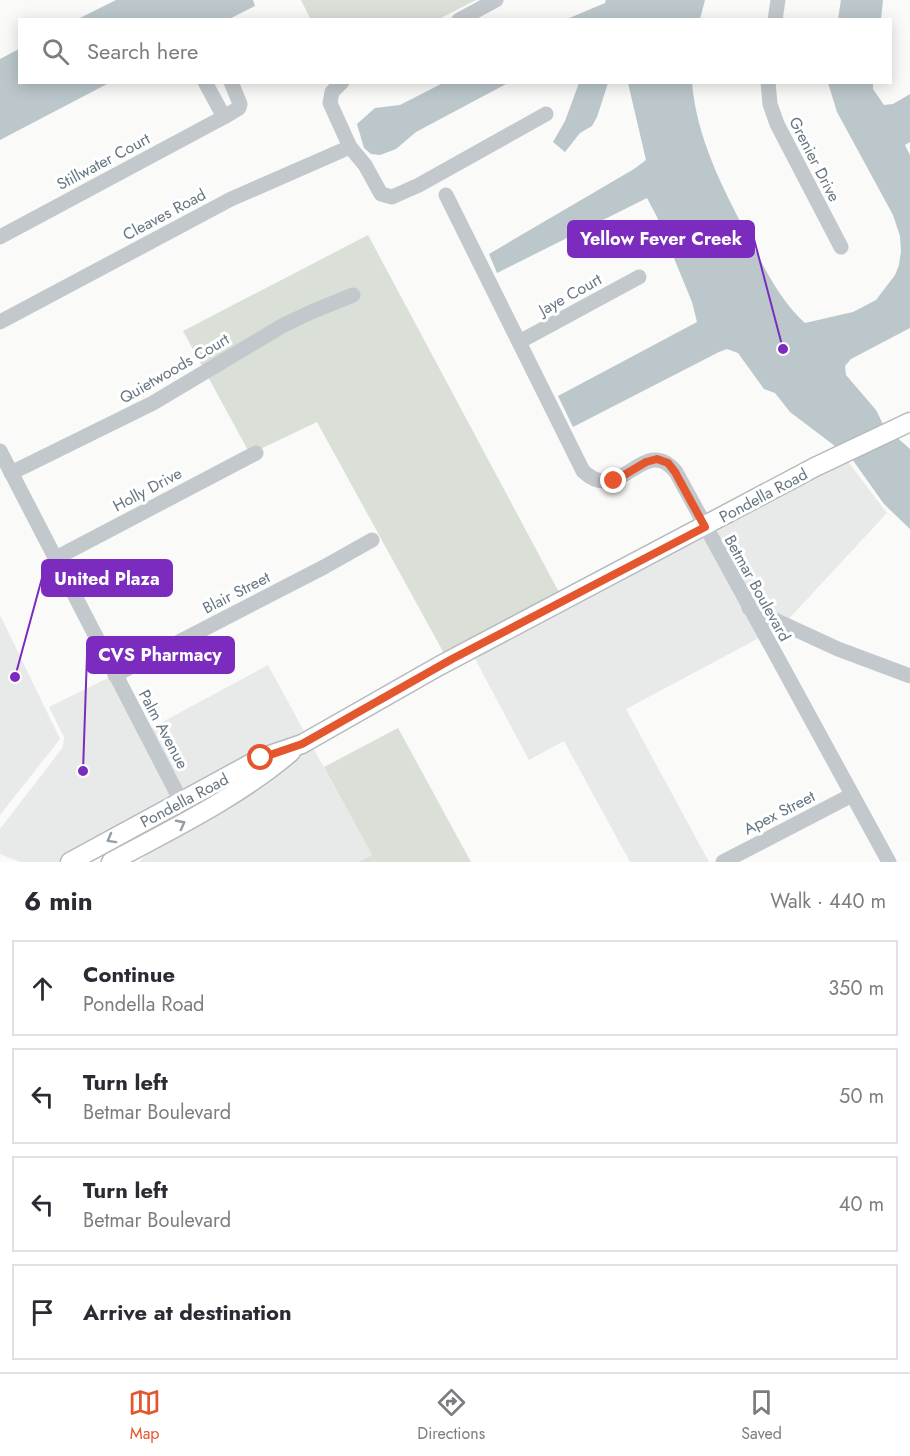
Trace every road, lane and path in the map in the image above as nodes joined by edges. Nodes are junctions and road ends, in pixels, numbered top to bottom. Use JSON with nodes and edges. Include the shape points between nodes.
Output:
{"nodes":[{"id":1,"x":496,"y":0,"type":"edge"},
{"id":2,"x":778,"y":0,"type":"edge"},
{"id":3,"x":463,"y":18,"type":"edge"},
{"id":4,"x":775,"y":18,"type":"edge"},
{"id":5,"x":207,"y":84,"type":"edge"},
{"id":6,"x":232,"y":84,"type":"edge"},
{"id":7,"x":340,"y":84,"type":"edge"},
{"id":8,"x":768,"y":84,"type":"edge"},
{"id":9,"x":546,"y":114,"type":"dead end"},
{"id":10,"x":224,"y":117,"type":"junction"},
{"id":11,"x":350,"y":147,"type":"junction"},
{"id":12,"x":446,"y":195,"type":"dead end"},
{"id":13,"x":0,"y":237,"type":"edge"},
{"id":14,"x":841,"y":248,"type":"dead end"},
{"id":15,"x":639,"y":277,"type":"dead end"},
{"id":16,"x":353,"y":295,"type":"dead end"},
{"id":17,"x":0,"y":322,"type":"edge"},
{"id":18,"x":519,"y":342,"type":"junction"},
{"id":19,"x":910,"y":422,"type":"edge"},
{"id":20,"x":0,"y":451,"type":"edge"},
{"id":21,"x":256,"y":453,"type":"dead end"},
{"id":22,"x":11,"y":473,"type":"junction"},
{"id":23,"x":705,"y":527,"type":"junction"},
{"id":24,"x":372,"y":540,"type":"dead end"},
{"id":25,"x":56,"y":558,"type":"junction"},
{"id":26,"x":749,"y":608,"type":"junction"},
{"id":27,"x":115,"y":675,"type":"junction"},
{"id":28,"x":910,"y":676,"type":"edge"},
{"id":29,"x":302,"y":744,"type":"junction"},
{"id":30,"x":852,"y":795,"type":"junction"},
{"id":31,"x":181,"y":801,"type":"junction"},
{"id":32,"x":157,"y":837,"type":"junction"},
{"id":33,"x":70,"y":862,"type":"edge"},
{"id":34,"x":111,"y":862,"type":"edge"},
{"id":35,"x":130,"y":862,"type":"edge"},
{"id":36,"x":723,"y":862,"type":"edge"},
{"id":37,"x":889,"y":862,"type":"edge"}],
"edges":[{"from":1,"to":3,"type":"street"},
{"from":2,"to":4,"type":"street"},
{"from":5,"to":10,"type":"street"},
{"from":6,"to":10,"type":"street","via":[[240,104]]},
{"from":7,"to":11,"type":"street","via":[[332,92],[330,103]]},
{"from":8,"to":14,"type":"street","name":"Grenier Drive","via":[[777,124]]},
{"from":9,"to":11,"type":"street","via":[[392,197],[381,194]]},
{"from":10,"to":13,"type":"street","name":"Stillwater Court"},
{"from":11,"to":17,"type":"street","name":"Cleaves Road","via":[[231,199]]},
{"from":12,"to":18,"type":"street","name":"Betmar Boulevard"},
{"from":15,"to":18,"type":"street","name":"Jaye Court"},
{"from":16,"to":22,"type":"street","name":"Quietwoods Court","via":[[282,326],[153,404]]},
{"from":18,"to":23,"type":"street","name":"Betmar Boulevard","via":[[584,471],[592,479],[614,481],[646,462],[657,459],[668,463]]},
{"from":19,"to":23,"type":"main road","name":"Pondella Road","via":[[815,467]]},
{"from":20,"to":22,"type":"street","name":"Palm Avenue"},
{"from":21,"to":25,"type":"street","name":"Holly Drive"},
{"from":22,"to":25,"type":"street","name":"Palm Avenue"},
{"from":23,"to":26,"type":"street","name":"Betmar Boulevard"},
{"from":23,"to":29,"type":"main road","name":"Pondella Road","via":[[452,659]]},
{"from":24,"to":27,"type":"street","name":"Blair Street"},
{"from":25,"to":27,"type":"street","name":"Palm Avenue"},
{"from":26,"to":28,"type":"street","via":[[838,649]]},
{"from":26,"to":30,"type":"street","name":"Betmar Boulevard"},
{"from":27,"to":31,"type":"street","name":"Palm Avenue"},
{"from":29,"to":31,"type":"main road","name":"Pondella Road","via":[[261,758]]},
{"from":32,"to":29,"type":"main road","name":"Pondella Road","one_way":true,"via":[[269,771]]},
{"from":30,"to":36,"type":"street","name":"Apex Street"},
{"from":30,"to":37,"type":"street","name":"Betmar Boulevard"},
{"from":31,"to":33,"type":"main road","name":"Pondella Road","one_way":true},
{"from":32,"to":34,"type":"main road","name":"Pondella Road"},
{"from":32,"to":35,"type":"main road"}]}
